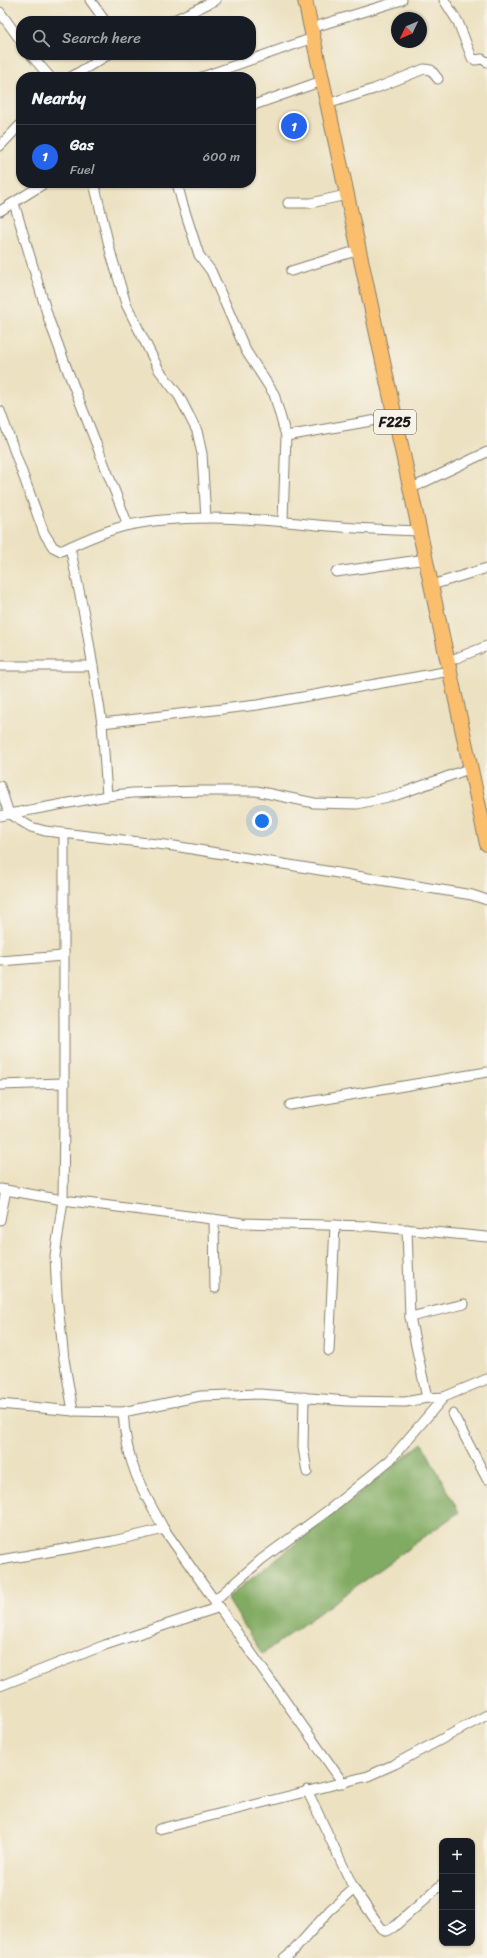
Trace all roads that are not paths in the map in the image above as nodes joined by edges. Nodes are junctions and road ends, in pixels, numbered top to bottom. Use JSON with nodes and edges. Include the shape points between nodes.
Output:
{"nodes":[{"id":1,"x":90,"y":0,"type":"edge"},
{"id":2,"x":216,"y":0,"type":"edge"},
{"id":3,"x":305,"y":0,"type":"edge"},
{"id":4,"x":402,"y":0,"type":"edge"},
{"id":5,"x":444,"y":0,"type":"edge"},
{"id":6,"x":0,"y":12,"type":"edge"},
{"id":7,"x":101,"y":16,"type":"edge"},
{"id":8,"x":182,"y":16,"type":"edge"},
{"id":9,"x":312,"y":33,"type":"junction"},
{"id":10,"x":16,"y":34,"type":"edge"},
{"id":11,"x":256,"y":55,"type":"edge"},
{"id":12,"x":36,"y":60,"type":"edge"},
{"id":13,"x":100,"y":60,"type":"edge"},
{"id":14,"x":244,"y":60,"type":"edge"},
{"id":15,"x":487,"y":62,"type":"edge"},
{"id":16,"x":46,"y":72,"type":"edge"},
{"id":17,"x":79,"y":72,"type":"edge"},
{"id":18,"x":214,"y":72,"type":"edge"},
{"id":19,"x":438,"y":79,"type":"dead end"},
{"id":20,"x":322,"y":81,"type":"junction"},
{"id":21,"x":256,"y":104,"type":"edge"},
{"id":22,"x":327,"y":104,"type":"junction"},
{"id":23,"x":16,"y":129,"type":"edge"},
{"id":24,"x":0,"y":146,"type":"edge"},
{"id":25,"x":37,"y":188,"type":"edge"},
{"id":26,"x":95,"y":188,"type":"edge"},
{"id":27,"x":178,"y":188,"type":"edge"},
{"id":28,"x":346,"y":196,"type":"junction"},
{"id":29,"x":14,"y":203,"type":"junction"},
{"id":30,"x":288,"y":203,"type":"dead end"},
{"id":31,"x":0,"y":211,"type":"edge"},
{"id":32,"x":359,"y":250,"type":"junction"},
{"id":33,"x":291,"y":271,"type":"dead end"},
{"id":34,"x":0,"y":411,"type":"edge"},
{"id":35,"x":394,"y":417,"type":"junction"},
{"id":36,"x":286,"y":436,"type":"junction"},
{"id":37,"x":487,"y":452,"type":"edge"},
{"id":38,"x":410,"y":489,"type":"junction"},
{"id":39,"x":206,"y":518,"type":"junction"},
{"id":40,"x":283,"y":520,"type":"junction"},
{"id":41,"x":128,"y":525,"type":"junction"},
{"id":42,"x":420,"y":531,"type":"junction"},
{"id":43,"x":70,"y":547,"type":"junction"},
{"id":44,"x":426,"y":559,"type":"junction"},
{"id":45,"x":487,"y":568,"type":"edge"},
{"id":46,"x":336,"y":572,"type":"dead end"},
{"id":47,"x":432,"y":584,"type":"junction"},
{"id":48,"x":487,"y":646,"type":"edge"},
{"id":49,"x":0,"y":666,"type":"edge"},
{"id":50,"x":93,"y":666,"type":"junction"},
{"id":51,"x":449,"y":666,"type":"junction"},
{"id":52,"x":102,"y":723,"type":"junction"},
{"id":53,"x":471,"y":768,"type":"junction"},
{"id":54,"x":0,"y":786,"type":"edge"},
{"id":55,"x":107,"y":796,"type":"junction"},
{"id":56,"x":4,"y":815,"type":"edge"},
{"id":57,"x":485,"y":820,"type":"edge"},
{"id":58,"x":64,"y":833,"type":"junction"},
{"id":59,"x":487,"y":844,"type":"edge"},
{"id":60,"x":487,"y":900,"type":"edge"},
{"id":61,"x":63,"y":956,"type":"junction"},
{"id":62,"x":0,"y":961,"type":"edge"},
{"id":63,"x":487,"y":1072,"type":"edge"},
{"id":64,"x":64,"y":1083,"type":"junction"},
{"id":65,"x":0,"y":1085,"type":"edge"},
{"id":66,"x":290,"y":1105,"type":"dead end"},
{"id":67,"x":3,"y":1190,"type":"edge"},
{"id":68,"x":63,"y":1200,"type":"junction"},
{"id":69,"x":214,"y":1219,"type":"junction"},
{"id":70,"x":0,"y":1220,"type":"edge"},
{"id":71,"x":335,"y":1225,"type":"junction"},
{"id":72,"x":407,"y":1229,"type":"junction"},
{"id":73,"x":487,"y":1237,"type":"edge"},
{"id":74,"x":215,"y":1288,"type":"dead end"},
{"id":75,"x":464,"y":1304,"type":"dead end"},
{"id":76,"x":410,"y":1317,"type":"junction"},
{"id":77,"x":329,"y":1351,"type":"dead end"},
{"id":78,"x":487,"y":1379,"type":"edge"},
{"id":79,"x":304,"y":1397,"type":"junction"},
{"id":80,"x":444,"y":1397,"type":"junction"},
{"id":81,"x":427,"y":1398,"type":"junction"},
{"id":82,"x":0,"y":1404,"type":"edge"},
{"id":83,"x":73,"y":1412,"type":"junction"},
{"id":84,"x":123,"y":1412,"type":"junction"},
{"id":85,"x":453,"y":1414,"type":"dead end"},
{"id":86,"x":307,"y":1472,"type":"dead end"},
{"id":87,"x":487,"y":1479,"type":"edge"},
{"id":88,"x":164,"y":1529,"type":"junction"},
{"id":89,"x":0,"y":1560,"type":"edge"},
{"id":90,"x":218,"y":1603,"type":"junction"},
{"id":91,"x":0,"y":1686,"type":"edge"},
{"id":92,"x":487,"y":1715,"type":"edge"},
{"id":93,"x":343,"y":1783,"type":"junction"},
{"id":94,"x":307,"y":1790,"type":"junction"},
{"id":95,"x":158,"y":1829,"type":"dead end"},
{"id":96,"x":439,"y":1887,"type":"edge"},
{"id":97,"x":354,"y":1888,"type":"junction"},
{"id":98,"x":284,"y":1958,"type":"edge"}],
"edges":[{"from":1,"to":7,"type":"street"},
{"from":2,"to":8,"type":"street"},
{"from":3,"to":9,"type":"main road","number":"F225"},
{"from":4,"to":9,"type":"street"},
{"from":5,"to":15,"type":"street","via":[[458,22],[472,58]]},
{"from":6,"to":10,"type":"street"},
{"from":9,"to":11,"type":"street"},
{"from":9,"to":20,"type":"main road","number":"F225"},
{"from":12,"to":16,"type":"street"},
{"from":13,"to":17,"type":"street"},
{"from":14,"to":18,"type":"street"},
{"from":19,"to":22,"type":"street","via":[[431,70],[424,69]]},
{"from":20,"to":21,"type":"street"},
{"from":20,"to":22,"type":"main road","number":"F225"},
{"from":22,"to":28,"type":"main road","number":"F225"},
{"from":23,"to":24,"type":"street"},
{"from":25,"to":29,"type":"street"},
{"from":26,"to":39,"type":"street","via":[[110,254],[126,304],[159,370],[179,396],[197,430],[202,454]]},
{"from":27,"to":36,"type":"street","via":[[199,254],[211,271],[246,351],[274,394]]},
{"from":28,"to":30,"type":"street","via":[[311,203]]},
{"from":28,"to":32,"type":"main road","number":"F225"},
{"from":29,"to":31,"type":"street"},
{"from":29,"to":41,"type":"street","via":[[49,320]]},
{"from":32,"to":33,"type":"street"},
{"from":32,"to":35,"type":"main road","number":"F225"},
{"from":34,"to":43,"type":"street","via":[[44,533],[53,547],[61,552]]},
{"from":35,"to":36,"type":"street"},
{"from":35,"to":38,"type":"main road","number":"F225"},
{"from":36,"to":40,"type":"street"},
{"from":37,"to":38,"type":"street"},
{"from":38,"to":42,"type":"main road","number":"F225"},
{"from":39,"to":40,"type":"street"},
{"from":39,"to":41,"type":"street"},
{"from":40,"to":42,"type":"street","via":[[317,525]]},
{"from":41,"to":43,"type":"street"},
{"from":42,"to":44,"type":"main road","number":"F225"},
{"from":43,"to":50,"type":"street"},
{"from":44,"to":46,"type":"street"},
{"from":44,"to":47,"type":"main road","number":"F225"},
{"from":45,"to":47,"type":"street"},
{"from":47,"to":51,"type":"main road","number":"F225"},
{"from":48,"to":51,"type":"street"},
{"from":49,"to":50,"type":"street"},
{"from":50,"to":52,"type":"street"},
{"from":51,"to":52,"type":"street","via":[[256,705]]},
{"from":51,"to":53,"type":"main road","number":"F225"},
{"from":52,"to":55,"type":"street"},
{"from":53,"to":55,"type":"street","via":[[397,795],[357,804],[314,803],[256,791],[132,793]]},
{"from":53,"to":57,"type":"main road","number":"F225"},
{"from":54,"to":56,"type":"street"},
{"from":55,"to":56,"type":"street"},
{"from":56,"to":58,"type":"street","via":[[31,827]]},
{"from":57,"to":59,"type":"main road","number":"F225"},
{"from":58,"to":60,"type":"street","via":[[174,846],[472,895]]},
{"from":58,"to":61,"type":"street"},
{"from":61,"to":62,"type":"street"},
{"from":61,"to":64,"type":"street"},
{"from":63,"to":66,"type":"street"},
{"from":64,"to":65,"type":"street"},
{"from":64,"to":68,"type":"street"},
{"from":67,"to":68,"type":"street"},
{"from":67,"to":70,"type":"street"},
{"from":68,"to":69,"type":"street"},
{"from":68,"to":83,"type":"street","via":[[56,1256],[56,1296]]},
{"from":69,"to":71,"type":"street","via":[[243,1223]]},
{"from":69,"to":74,"type":"street"},
{"from":71,"to":72,"type":"street"},
{"from":71,"to":77,"type":"street"},
{"from":72,"to":73,"type":"street"},
{"from":72,"to":76,"type":"street"},
{"from":75,"to":76,"type":"street"},
{"from":76,"to":81,"type":"street"},
{"from":78,"to":80,"type":"street"},
{"from":79,"to":81,"type":"street","via":[[382,1402],[405,1402]]},
{"from":79,"to":84,"type":"street","via":[[260,1394],[201,1396]]},
{"from":79,"to":86,"type":"street","via":[[303,1447]]},
{"from":80,"to":81,"type":"street"},
{"from":80,"to":90,"type":"street","via":[[390,1460],[330,1509],[262,1559]]},
{"from":82,"to":83,"type":"street"},
{"from":83,"to":84,"type":"street"},
{"from":84,"to":88,"type":"street","via":[[130,1461]]},
{"from":85,"to":87,"type":"street"},
{"from":88,"to":89,"type":"street","via":[[113,1542]]},
{"from":88,"to":90,"type":"street"},
{"from":90,"to":91,"type":"street"},
{"from":90,"to":93,"type":"street","via":[[284,1702]]},
{"from":92,"to":93,"type":"street","via":[[394,1764],[368,1776]]},
{"from":93,"to":94,"type":"street"},
{"from":94,"to":95,"type":"street"},
{"from":94,"to":97,"type":"street"},
{"from":96,"to":97,"type":"street","via":[[387,1931],[380,1928]]},
{"from":97,"to":98,"type":"street"}]}
